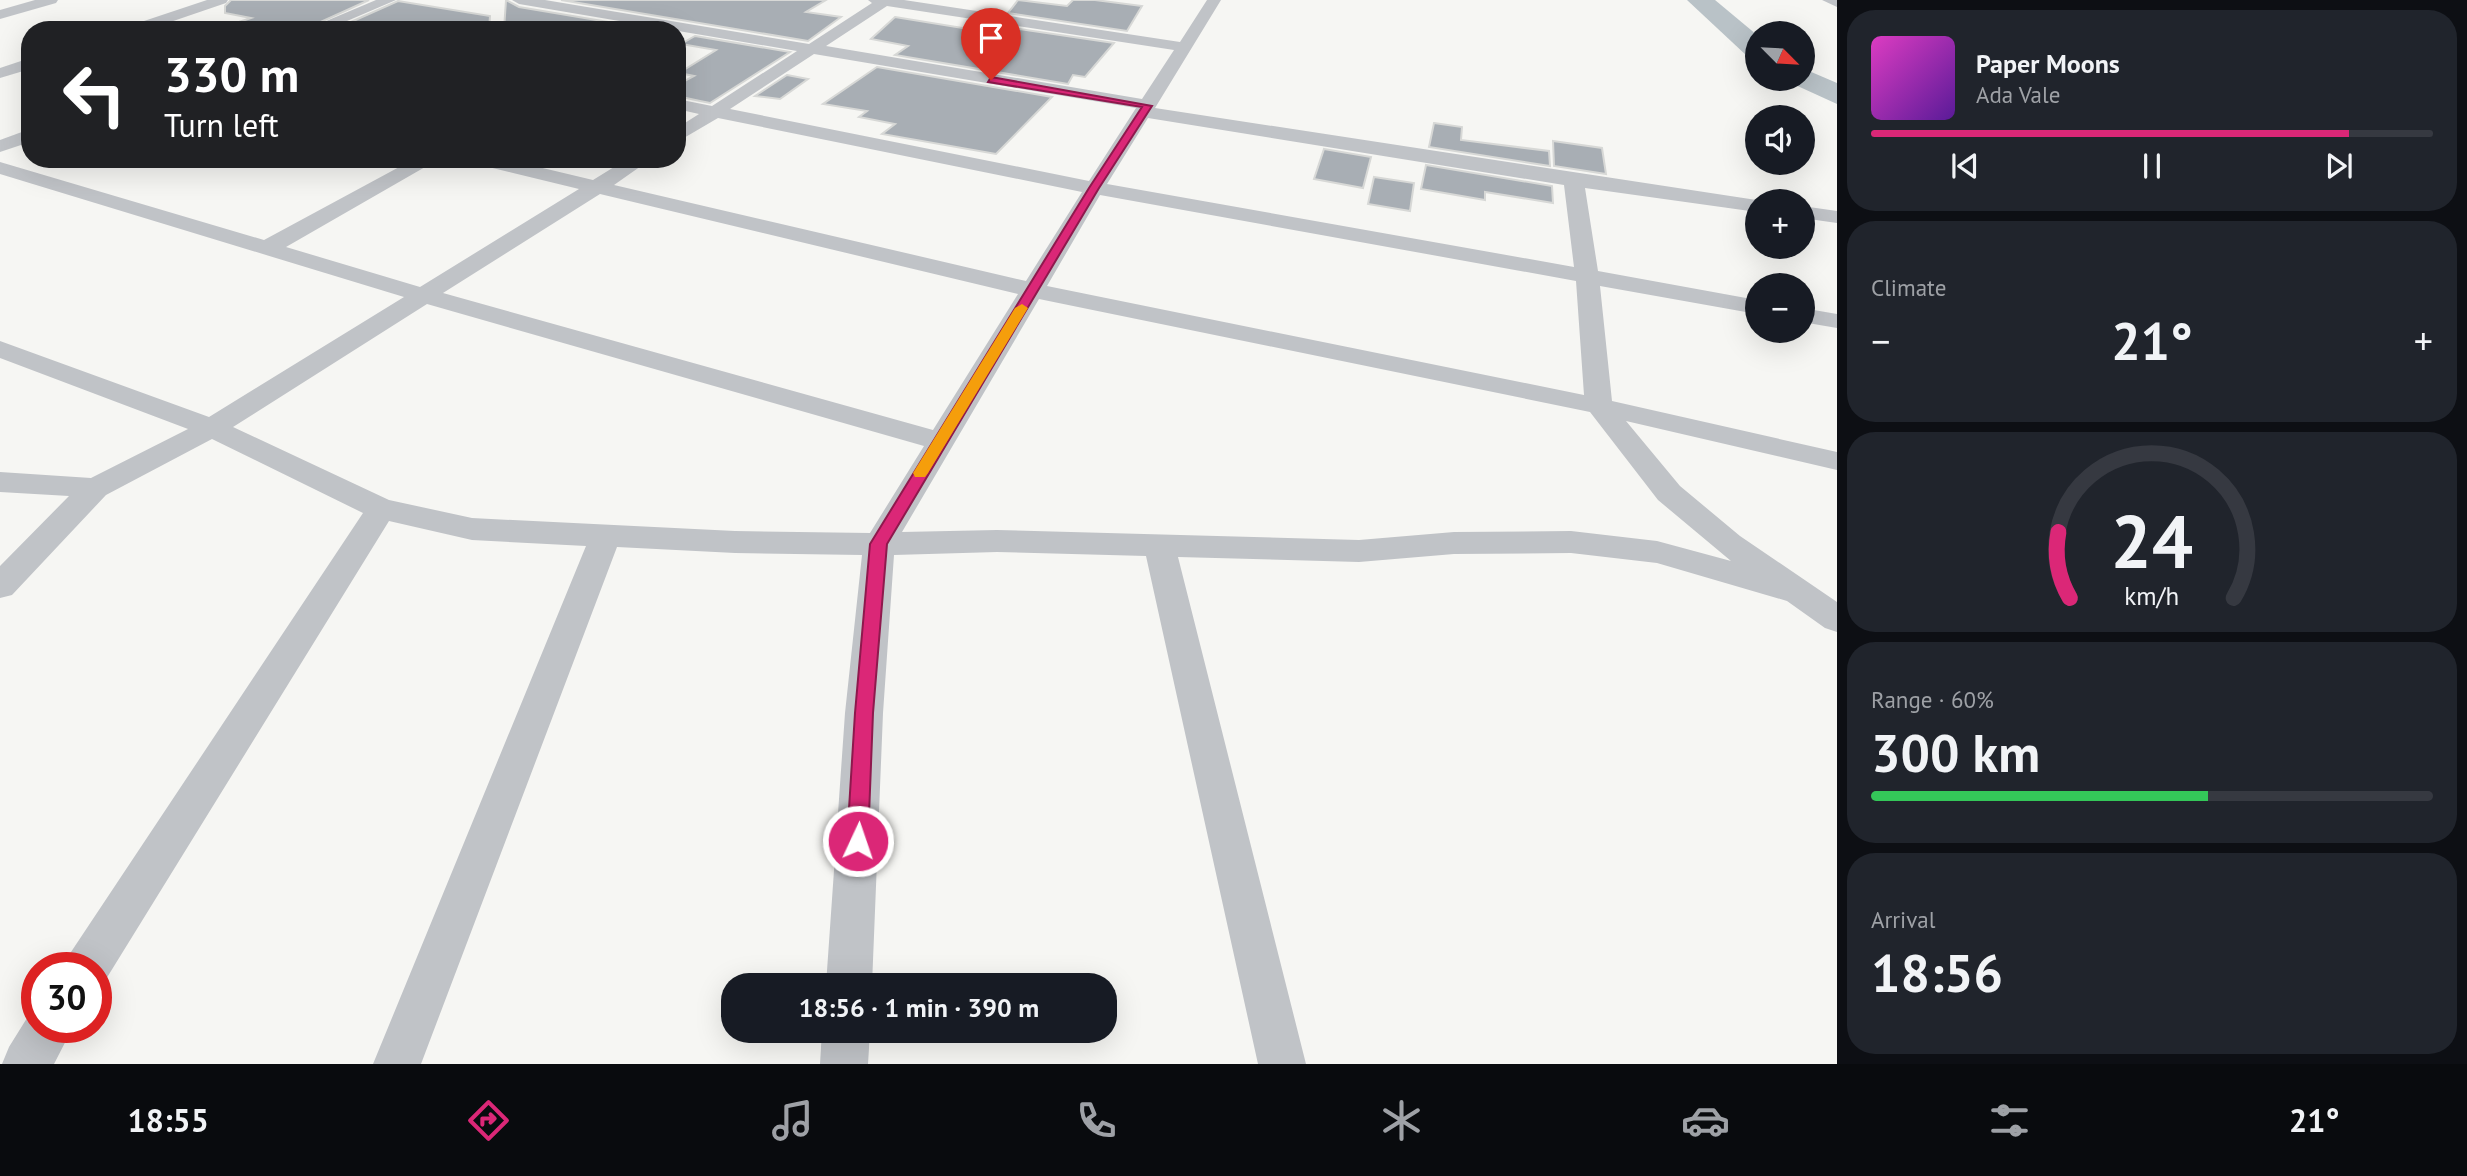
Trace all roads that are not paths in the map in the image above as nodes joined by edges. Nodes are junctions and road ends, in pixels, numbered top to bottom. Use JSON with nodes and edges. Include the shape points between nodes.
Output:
{"nodes":[{"id":1,"x":51,"y":0,"type":"edge"},
{"id":2,"x":221,"y":0,"type":"edge"},
{"id":3,"x":358,"y":0,"type":"edge"},
{"id":4,"x":519,"y":0,"type":"edge"},
{"id":5,"x":882,"y":0,"type":"edge"},
{"id":6,"x":1214,"y":0,"type":"edge"},
{"id":7,"x":1829,"y":0,"type":"edge"},
{"id":8,"x":384,"y":2,"type":"edge"},
{"id":9,"x":1837,"y":3,"type":"edge"},
{"id":10,"x":0,"y":15,"type":"edge"},
{"id":11,"x":158,"y":21,"type":"edge"},
{"id":12,"x":335,"y":21,"type":"edge"},
{"id":13,"x":640,"y":21,"type":"edge"},
{"id":14,"x":686,"y":29,"type":"edge"},
{"id":15,"x":1184,"y":47,"type":"junction"},
{"id":16,"x":808,"y":50,"type":"junction"},
{"id":17,"x":21,"y":66,"type":"edge"},
{"id":18,"x":0,"y":73,"type":"edge"},
{"id":19,"x":686,"y":106,"type":"edge"},
{"id":20,"x":1146,"y":109,"type":"junction"},
{"id":21,"x":715,"y":111,"type":"junction"},
{"id":22,"x":686,"y":130,"type":"edge"},
{"id":23,"x":21,"y":138,"type":"edge"},
{"id":24,"x":0,"y":146,"type":"edge"},
{"id":25,"x":0,"y":168,"type":"edge"},
{"id":26,"x":413,"y":168,"type":"edge"},
{"id":27,"x":517,"y":168,"type":"edge"},
{"id":28,"x":627,"y":168,"type":"edge"},
{"id":29,"x":1574,"y":180,"type":"junction"},
{"id":30,"x":598,"y":187,"type":"junction"},
{"id":31,"x":1094,"y":188,"type":"junction"},
{"id":32,"x":1745,"y":204,"type":"edge"},
{"id":33,"x":1815,"y":214,"type":"edge"},
{"id":34,"x":1837,"y":217,"type":"edge"},
{"id":35,"x":267,"y":248,"type":"junction"},
{"id":36,"x":1587,"y":275,"type":"junction"},
{"id":37,"x":1032,"y":290,"type":"junction"},
{"id":38,"x":422,"y":295,"type":"junction"},
{"id":39,"x":1745,"y":305,"type":"edge"},
{"id":40,"x":1815,"y":317,"type":"edge"},
{"id":41,"x":1837,"y":321,"type":"edge"},
{"id":42,"x":0,"y":349,"type":"edge"},
{"id":43,"x":1599,"y":406,"type":"junction"},
{"id":44,"x":212,"y":428,"type":"junction"},
{"id":45,"x":939,"y":441,"type":"junction"},
{"id":46,"x":1837,"y":461,"type":"edge"},
{"id":47,"x":0,"y":482,"type":"edge"},
{"id":48,"x":95,"y":488,"type":"junction"},
{"id":49,"x":381,"y":509,"type":"junction"},
{"id":50,"x":605,"y":538,"type":"junction"},
{"id":51,"x":878,"y":544,"type":"junction"},
{"id":52,"x":1159,"y":545,"type":"junction"},
{"id":53,"x":0,"y":586,"type":"edge"},
{"id":54,"x":1801,"y":593,"type":"junction"},
{"id":55,"x":1837,"y":619,"type":"edge"},
{"id":56,"x":97,"y":952,"type":"edge"},
{"id":57,"x":850,"y":973,"type":"edge"},
{"id":58,"x":39,"y":1043,"type":"edge"},
{"id":59,"x":845,"y":1043,"type":"edge"},
{"id":60,"x":26,"y":1064,"type":"edge"},
{"id":61,"x":397,"y":1064,"type":"edge"},
{"id":62,"x":844,"y":1064,"type":"edge"},
{"id":63,"x":1282,"y":1064,"type":"edge"}],
"edges":[{"from":1,"to":10,"type":"street"},
{"from":2,"to":11,"type":"street"},
{"from":3,"to":8,"type":"street"},
{"from":4,"to":13,"type":"street"},
{"from":5,"to":15,"type":"street"},
{"from":5,"to":16,"type":"street"},
{"from":6,"to":15,"type":"street"},
{"from":7,"to":9,"type":"street"},
{"from":8,"to":12,"type":"street"},
{"from":14,"to":16,"type":"street"},
{"from":15,"to":20,"type":"street"},
{"from":16,"to":20,"type":"street"},
{"from":16,"to":21,"type":"street"},
{"from":17,"to":18,"type":"street"},
{"from":19,"to":21,"type":"street"},
{"from":20,"to":29,"type":"street"},
{"from":20,"to":31,"type":"street"},
{"from":21,"to":22,"type":"street"},
{"from":21,"to":31,"type":"street"},
{"from":23,"to":24,"type":"street"},
{"from":25,"to":35,"type":"street"},
{"from":26,"to":35,"type":"street"},
{"from":27,"to":30,"type":"street"},
{"from":28,"to":30,"type":"street"},
{"from":29,"to":32,"type":"street"},
{"from":29,"to":36,"type":"street"},
{"from":30,"to":37,"type":"street"},
{"from":30,"to":38,"type":"street"},
{"from":31,"to":36,"type":"street"},
{"from":31,"to":37,"type":"street"},
{"from":33,"to":34,"type":"street"},
{"from":35,"to":38,"type":"street"},
{"from":36,"to":39,"type":"street"},
{"from":36,"to":43,"type":"street"},
{"from":37,"to":43,"type":"street"},
{"from":37,"to":45,"type":"street"},
{"from":38,"to":44,"type":"street"},
{"from":38,"to":45,"type":"street"},
{"from":40,"to":41,"type":"street"},
{"from":42,"to":44,"type":"street"},
{"from":43,"to":46,"type":"street"},
{"from":43,"to":54,"type":"street","via":[[1669,493],[1729,544]]},
{"from":44,"to":48,"type":"street"},
{"from":44,"to":49,"type":"street"},
{"from":45,"to":51,"type":"street"},
{"from":47,"to":48,"type":"street"},
{"from":48,"to":53,"type":"street"},
{"from":49,"to":50,"type":"street","via":[[472,529]]},
{"from":49,"to":56,"type":"street"},
{"from":50,"to":51,"type":"street"},
{"from":50,"to":61,"type":"street"},
{"from":51,"to":52,"type":"street"},
{"from":51,"to":57,"type":"street"},
{"from":52,"to":54,"type":"street","via":[[1359,551],[1454,543],[1571,542],[1657,552]]},
{"from":52,"to":63,"type":"street"},
{"from":54,"to":55,"type":"street"},
{"from":58,"to":60,"type":"street"},
{"from":59,"to":62,"type":"street"}]}
